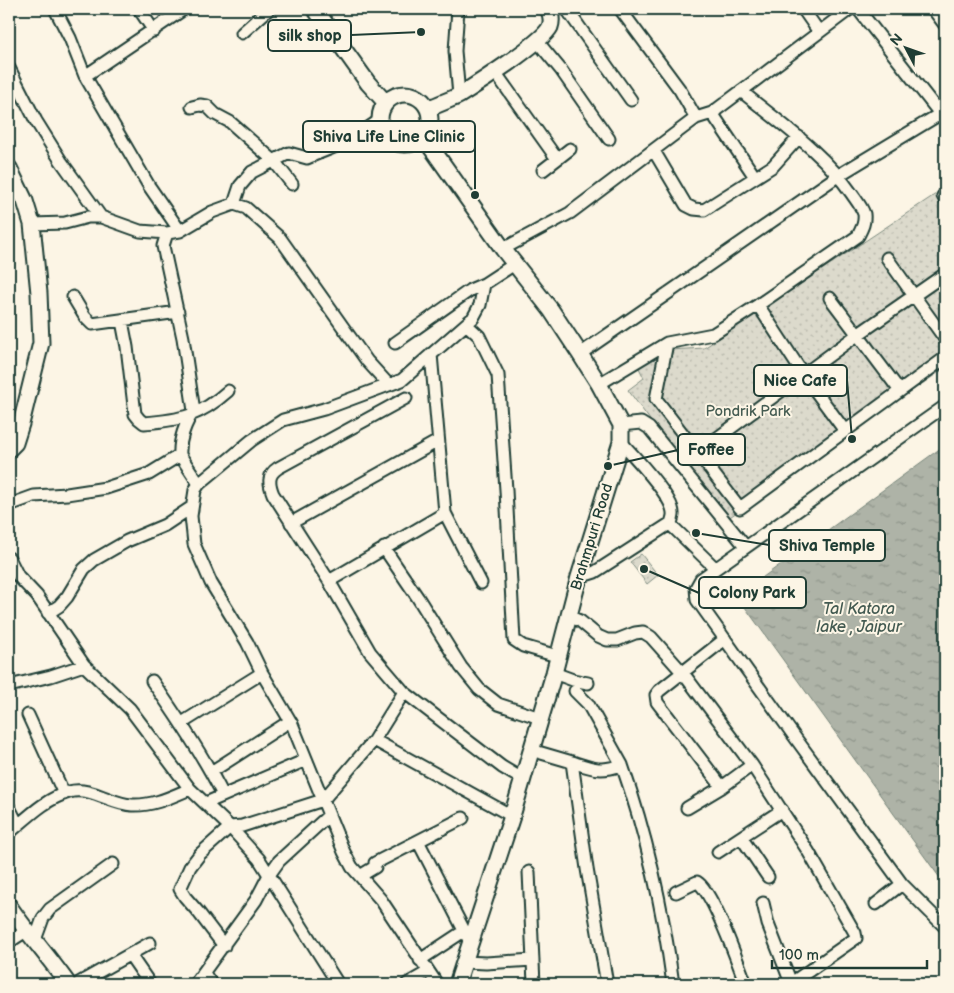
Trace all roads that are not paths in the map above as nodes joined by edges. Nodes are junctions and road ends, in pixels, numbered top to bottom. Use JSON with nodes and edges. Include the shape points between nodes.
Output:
{"nodes":[{"id":1,"x":139,"y":9,"type":"edge"},
{"id":2,"x":184,"y":9,"type":"edge"},
{"id":3,"x":269,"y":9,"type":"edge"},
{"id":4,"x":314,"y":9,"type":"edge"},
{"id":5,"x":458,"y":9,"type":"edge"},
{"id":6,"x":620,"y":9,"type":"edge"},
{"id":7,"x":803,"y":9,"type":"edge"},
{"id":8,"x":850,"y":9,"type":"edge"},
{"id":9,"x":858,"y":9,"type":"edge"},
{"id":10,"x":933,"y":9,"type":"edge"},
{"id":11,"x":57,"y":10,"type":"edge"},
{"id":12,"x":570,"y":10,"type":"edge"},
{"id":13,"x":549,"y":15,"type":"edge"},
{"id":14,"x":945,"y":25,"type":"edge"},
{"id":15,"x":154,"y":31,"type":"junction"},
{"id":16,"x":819,"y":32,"type":"junction"},
{"id":17,"x":242,"y":33,"type":"dead end"},
{"id":18,"x":537,"y":41,"type":"junction"},
{"id":19,"x":9,"y":68,"type":"edge"},
{"id":20,"x":495,"y":72,"type":"junction"},
{"id":21,"x":85,"y":76,"type":"junction"},
{"id":22,"x":742,"y":91,"type":"junction"},
{"id":23,"x":459,"y":95,"type":"junction"},
{"id":24,"x":631,"y":100,"type":"dead end"},
{"id":25,"x":386,"y":103,"type":"junction"},
{"id":26,"x":192,"y":107,"type":"dead end"},
{"id":27,"x":428,"y":109,"type":"junction"},
{"id":28,"x":712,"y":113,"type":"junction"},
{"id":29,"x":942,"y":117,"type":"edge"},
{"id":30,"x":696,"y":118,"type":"junction"},
{"id":31,"x":380,"y":120,"type":"junction"},
{"id":32,"x":423,"y":136,"type":"junction"},
{"id":33,"x":799,"y":137,"type":"junction"},
{"id":34,"x":609,"y":139,"type":"dead end"},
{"id":35,"x":570,"y":149,"type":"dead end"},
{"id":36,"x":654,"y":150,"type":"junction"},
{"id":37,"x":557,"y":159,"type":"junction"},
{"id":38,"x":274,"y":161,"type":"junction"},
{"id":39,"x":9,"y":168,"type":"edge"},
{"id":40,"x":542,"y":170,"type":"dead end"},
{"id":41,"x":839,"y":175,"type":"junction"},
{"id":42,"x":755,"y":177,"type":"junction"},
{"id":43,"x":292,"y":184,"type":"dead end"},
{"id":44,"x":234,"y":204,"type":"junction"},
{"id":45,"x":101,"y":217,"type":"junction"},
{"id":46,"x":32,"y":224,"type":"junction"},
{"id":47,"x":180,"y":231,"type":"junction"},
{"id":48,"x":167,"y":233,"type":"junction"},
{"id":49,"x":503,"y":249,"type":"junction"},
{"id":50,"x":887,"y":258,"type":"dead end"},
{"id":51,"x":516,"y":263,"type":"junction"},
{"id":52,"x":945,"y":274,"type":"edge"},
{"id":53,"x":484,"y":284,"type":"junction"},
{"id":54,"x":914,"y":296,"type":"junction"},
{"id":55,"x":73,"y":297,"type":"dead end"},
{"id":56,"x":830,"y":298,"type":"dead end"},
{"id":57,"x":758,"y":305,"type":"junction"},
{"id":58,"x":178,"y":312,"type":"junction"},
{"id":59,"x":122,"y":321,"type":"junction"},
{"id":60,"x":466,"y":324,"type":"junction"},
{"id":61,"x":857,"y":335,"type":"junction"},
{"id":62,"x":945,"y":338,"type":"edge"},
{"id":63,"x":395,"y":343,"type":"dead end"},
{"id":64,"x":667,"y":343,"type":"junction"},
{"id":65,"x":431,"y":354,"type":"junction"},
{"id":66,"x":580,"y":354,"type":"junction"},
{"id":67,"x":945,"y":358,"type":"edge"},
{"id":68,"x":803,"y":374,"type":"junction"},
{"id":69,"x":599,"y":384,"type":"junction"},
{"id":70,"x":389,"y":385,"type":"junction"},
{"id":71,"x":228,"y":391,"type":"dead end"},
{"id":72,"x":900,"y":391,"type":"junction"},
{"id":73,"x":406,"y":398,"type":"dead end"},
{"id":74,"x":945,"y":406,"type":"edge"},
{"id":75,"x":190,"y":417,"type":"junction"},
{"id":76,"x":621,"y":424,"type":"junction"},
{"id":77,"x":844,"y":431,"type":"junction"},
{"id":78,"x":438,"y":441,"type":"junction"},
{"id":79,"x":621,"y":442,"type":"junction"},
{"id":80,"x":9,"y":450,"type":"edge"},
{"id":81,"x":697,"y":453,"type":"junction"},
{"id":82,"x":180,"y":456,"type":"junction"},
{"id":83,"x":199,"y":484,"type":"junction"},
{"id":84,"x":9,"y":505,"type":"edge"},
{"id":85,"x":192,"y":507,"type":"junction"},
{"id":86,"x":445,"y":513,"type":"junction"},
{"id":87,"x":291,"y":523,"type":"junction"},
{"id":88,"x":673,"y":527,"type":"dead end"},
{"id":89,"x":745,"y":546,"type":"junction"},
{"id":90,"x":384,"y":548,"type":"junction"},
{"id":91,"x":9,"y":558,"type":"edge"},
{"id":92,"x":715,"y":568,"type":"junction"},
{"id":93,"x":579,"y":577,"type":"junction"},
{"id":94,"x":329,"y":581,"type":"junction"},
{"id":95,"x":481,"y":583,"type":"dead end"},
{"id":96,"x":48,"y":613,"type":"junction"},
{"id":97,"x":568,"y":616,"type":"junction"},
{"id":98,"x":725,"y":639,"type":"junction"},
{"id":99,"x":557,"y":656,"type":"junction"},
{"id":100,"x":84,"y":665,"type":"junction"},
{"id":101,"x":262,"y":672,"type":"junction"},
{"id":102,"x":554,"y":673,"type":"junction"},
{"id":103,"x":683,"y":673,"type":"junction"},
{"id":104,"x":152,"y":681,"type":"dead end"},
{"id":105,"x":588,"y":683,"type":"dead end"},
{"id":106,"x":9,"y":686,"type":"edge"},
{"id":107,"x":575,"y":691,"type":"dead end"},
{"id":108,"x":404,"y":692,"type":"junction"},
{"id":109,"x":28,"y":715,"type":"dead end"},
{"id":110,"x":540,"y":718,"type":"junction"},
{"id":111,"x":290,"y":721,"type":"junction"},
{"id":112,"x":182,"y":723,"type":"junction"},
{"id":113,"x":374,"y":740,"type":"junction"},
{"id":114,"x":531,"y":750,"type":"junction"},
{"id":115,"x":306,"y":760,"type":"junction"},
{"id":116,"x":572,"y":762,"type":"junction"},
{"id":117,"x":622,"y":765,"type":"junction"},
{"id":118,"x":752,"y":765,"type":"junction"},
{"id":119,"x":211,"y":772,"type":"junction"},
{"id":120,"x":522,"y":779,"type":"junction"},
{"id":121,"x":722,"y":787,"type":"junction"},
{"id":122,"x":190,"y":789,"type":"junction"},
{"id":123,"x":64,"y":794,"type":"junction"},
{"id":124,"x":223,"y":795,"type":"junction"},
{"id":125,"x":323,"y":800,"type":"junction"},
{"id":126,"x":206,"y":803,"type":"junction"},
{"id":127,"x":9,"y":807,"type":"edge"},
{"id":128,"x":687,"y":808,"type":"dead end"},
{"id":129,"x":782,"y":810,"type":"junction"},
{"id":130,"x":328,"y":816,"type":"junction"},
{"id":131,"x":512,"y":816,"type":"junction"},
{"id":132,"x":463,"y":818,"type":"dead end"},
{"id":133,"x":18,"y":825,"type":"junction"},
{"id":134,"x":230,"y":827,"type":"junction"},
{"id":135,"x":9,"y":833,"type":"edge"},
{"id":136,"x":741,"y":837,"type":"junction"},
{"id":137,"x":418,"y":841,"type":"junction"},
{"id":138,"x":718,"y":852,"type":"dead end"},
{"id":139,"x":113,"y":864,"type":"dead end"},
{"id":140,"x":529,"y":872,"type":"dead end"},
{"id":141,"x":269,"y":875,"type":"junction"},
{"id":142,"x":360,"y":876,"type":"junction"},
{"id":143,"x":768,"y":877,"type":"dead end"},
{"id":144,"x":902,"y":884,"type":"junction"},
{"id":145,"x":676,"y":892,"type":"dead end"},
{"id":146,"x":763,"y":903,"type":"dead end"},
{"id":147,"x":876,"y":904,"type":"dead end"},
{"id":148,"x":9,"y":906,"type":"edge"},
{"id":149,"x":945,"y":927,"type":"edge"},
{"id":150,"x":30,"y":936,"type":"junction"},
{"id":151,"x":467,"y":937,"type":"junction"},
{"id":152,"x":9,"y":942,"type":"edge"},
{"id":153,"x":150,"y":943,"type":"dead end"},
{"id":154,"x":224,"y":946,"type":"junction"},
{"id":155,"x":130,"y":955,"type":"junction"},
{"id":156,"x":420,"y":960,"type":"junction"},
{"id":157,"x":533,"y":960,"type":"junction"},
{"id":158,"x":464,"y":962,"type":"junction"},
{"id":159,"x":428,"y":972,"type":"junction"},
{"id":160,"x":204,"y":973,"type":"junction"},
{"id":161,"x":68,"y":984,"type":"edge"},
{"id":162,"x":78,"y":984,"type":"edge"},
{"id":163,"x":150,"y":984,"type":"edge"},
{"id":164,"x":195,"y":984,"type":"edge"},
{"id":165,"x":211,"y":984,"type":"edge"},
{"id":166,"x":338,"y":984,"type":"edge"},
{"id":167,"x":407,"y":984,"type":"edge"},
{"id":168,"x":437,"y":984,"type":"edge"},
{"id":169,"x":457,"y":984,"type":"edge"},
{"id":170,"x":534,"y":984,"type":"edge"},
{"id":171,"x":607,"y":984,"type":"edge"},
{"id":172,"x":673,"y":984,"type":"edge"},
{"id":173,"x":746,"y":984,"type":"edge"},
{"id":174,"x":790,"y":984,"type":"edge"}],
"edges":[{"from":1,"to":15,"type":"street"},
{"from":2,"to":15,"type":"street"},
{"from":3,"to":17,"type":"street"},
{"from":4,"to":25,"type":"street"},
{"from":5,"to":23,"type":"street","via":[[455,51]]},
{"from":6,"to":30,"type":"street","via":[[680,90]]},
{"from":7,"to":16,"type":"street"},
{"from":8,"to":16,"type":"street"},
{"from":9,"to":29,"type":"street"},
{"from":10,"to":14,"type":"street"},
{"from":11,"to":21,"type":"street"},
{"from":12,"to":13,"type":"street"},
{"from":12,"to":24,"type":"street"},
{"from":13,"to":18,"type":"street","via":[[550,27]]},
{"from":15,"to":21,"type":"street"},
{"from":16,"to":22,"type":"street"},
{"from":18,"to":20,"type":"street"},
{"from":18,"to":34,"type":"street"},
{"from":19,"to":45,"type":"street","via":[[36,121]]},
{"from":20,"to":23,"type":"street"},
{"from":20,"to":37,"type":"street"},
{"from":21,"to":47,"type":"street","via":[[149,186]]},
{"from":22,"to":28,"type":"street"},
{"from":22,"to":33,"type":"street"},
{"from":23,"to":27,"type":"street"},
{"from":25,"to":27,"type":"street","via":[[392,97],[409,94],[417,97]]},
{"from":25,"to":31,"type":"street"},
{"from":26,"to":38,"type":"street","via":[[207,106]]},
{"from":27,"to":32,"type":"street","via":[[429,123]]},
{"from":28,"to":30,"type":"street"},
{"from":28,"to":42,"type":"street"},
{"from":29,"to":41,"type":"street"},
{"from":30,"to":36,"type":"street"},
{"from":31,"to":32,"type":"street","via":[[387,137],[396,142],[415,142]]},
{"from":31,"to":38,"type":"street","via":[[349,141],[307,158],[290,153]]},
{"from":32,"to":49,"type":"street","name":"Brahmpuri Road"},
{"from":33,"to":41,"type":"street"},
{"from":33,"to":42,"type":"street","via":[[773,166]]},
{"from":35,"to":37,"type":"street"},
{"from":36,"to":42,"type":"street","via":[[686,205],[694,210],[704,210]]},
{"from":36,"to":49,"type":"street","via":[[570,213]]},
{"from":37,"to":40,"type":"street"},
{"from":38,"to":43,"type":"street"},
{"from":38,"to":44,"type":"street","via":[[252,172],[240,186]]},
{"from":39,"to":46,"type":"street"},
{"from":41,"to":57,"type":"street","via":[[864,214],[864,226],[858,236]]},
{"from":41,"to":66,"type":"street"},
{"from":44,"to":47,"type":"street","via":[[212,212]]},
{"from":44,"to":70,"type":"street","via":[[246,208],[280,238],[367,361]]},
{"from":45,"to":46,"type":"street"},
{"from":45,"to":48,"type":"street","via":[[140,231]]},
{"from":46,"to":80,"type":"street","via":[[41,343],[21,424],[15,443]]},
{"from":47,"to":48,"type":"street"},
{"from":48,"to":58,"type":"street","via":[[163,246]]},
{"from":49,"to":51,"type":"street","name":"Brahmpuri Road"},
{"from":50,"to":54,"type":"street"},
{"from":51,"to":53,"type":"street"},
{"from":51,"to":66,"type":"street","name":"Brahmpuri Road"},
{"from":52,"to":54,"type":"street"},
{"from":53,"to":60,"type":"street","via":[[480,305]]},
{"from":53,"to":63,"type":"street","via":[[470,290]]},
{"from":54,"to":61,"type":"street"},
{"from":54,"to":62,"type":"street"},
{"from":55,"to":59,"type":"street","via":[[92,324]]},
{"from":56,"to":61,"type":"street"},
{"from":57,"to":64,"type":"street","via":[[713,334]]},
{"from":57,"to":68,"type":"street"},
{"from":58,"to":59,"type":"street"},
{"from":58,"to":75,"type":"street","via":[[194,410]]},
{"from":59,"to":75,"type":"street","via":[[135,414],[144,423]]},
{"from":60,"to":65,"type":"street"},
{"from":60,"to":99,"type":"street","via":[[479,336],[498,375],[514,640]]},
{"from":61,"to":68,"type":"street"},
{"from":61,"to":72,"type":"street"},
{"from":64,"to":69,"type":"street"},
{"from":64,"to":81,"type":"street","via":[[656,400]]},
{"from":65,"to":70,"type":"street","via":[[402,380]]},
{"from":65,"to":78,"type":"street"},
{"from":66,"to":69,"type":"street","name":"Brahmpuri Road"},
{"from":67,"to":72,"type":"street"},
{"from":68,"to":77,"type":"street"},
{"from":68,"to":81,"type":"street"},
{"from":69,"to":76,"type":"street","name":"Brahmpuri Road"},
{"from":70,"to":83,"type":"street","via":[[283,420],[252,440]]},
{"from":71,"to":75,"type":"street","via":[[211,406]]},
{"from":72,"to":77,"type":"street"},
{"from":73,"to":87,"type":"street","via":[[272,472],[268,483],[272,494]]},
{"from":74,"to":89,"type":"street"},
{"from":75,"to":82,"type":"street","via":[[179,445]]},
{"from":76,"to":79,"type":"street","name":"Brahmpuri Road"},
{"from":76,"to":89,"type":"street","via":[[642,423],[649,428]]},
{"from":77,"to":81,"type":"street","via":[[740,508]]},
{"from":78,"to":86,"type":"street"},
{"from":78,"to":87,"type":"street"},
{"from":79,"to":93,"type":"street","name":"Brahmpuri Road"},
{"from":79,"to":93,"type":"street","via":[[666,496],[672,506],[671,523],[596,572]]},
{"from":82,"to":83,"type":"street"},
{"from":82,"to":84,"type":"street","via":[[149,474],[106,488],[34,496]]},
{"from":83,"to":85,"type":"street","via":[[194,490]]},
{"from":85,"to":96,"type":"street","via":[[165,525],[94,560],[84,569],[67,597]]},
{"from":85,"to":101,"type":"street","via":[[194,544],[211,583]]},
{"from":86,"to":90,"type":"street"},
{"from":86,"to":95,"type":"street"},
{"from":87,"to":94,"type":"street"},
{"from":88,"to":92,"type":"street"},
{"from":89,"to":92,"type":"street"},
{"from":90,"to":94,"type":"street"},
{"from":90,"to":110,"type":"street","via":[[461,667],[479,689],[498,704]]},
{"from":91,"to":96,"type":"street","via":[[18,576]]},
{"from":92,"to":98,"type":"street","via":[[701,579],[696,588],[698,600]]},
{"from":93,"to":97,"type":"street","name":"Brahmpuri Road"},
{"from":94,"to":108,"type":"street","via":[[370,652]]},
{"from":96,"to":100,"type":"street"},
{"from":97,"to":99,"type":"street","name":"Brahmpuri Road"},
{"from":97,"to":103,"type":"street","via":[[607,640],[643,632]]},
{"from":98,"to":103,"type":"street"},
{"from":98,"to":144,"type":"street"},
{"from":99,"to":102,"type":"street","name":"Brahmpuri Road"},
{"from":100,"to":106,"type":"street"},
{"from":100,"to":122,"type":"street","via":[[130,709]]},
{"from":101,"to":111,"type":"street"},
{"from":101,"to":112,"type":"street"},
{"from":102,"to":105,"type":"street"},
{"from":102,"to":110,"type":"street","name":"Brahmpuri Road"},
{"from":103,"to":118,"type":"street"},
{"from":103,"to":121,"type":"street","via":[[659,691],[657,702]]},
{"from":104,"to":112,"type":"street"},
{"from":107,"to":117,"type":"street","via":[[588,704]]},
{"from":108,"to":113,"type":"street"},
{"from":108,"to":120,"type":"street"},
{"from":109,"to":123,"type":"street"},
{"from":110,"to":114,"type":"street","name":"Brahmpuri Road"},
{"from":111,"to":115,"type":"street"},
{"from":111,"to":119,"type":"street"},
{"from":112,"to":119,"type":"street"},
{"from":113,"to":125,"type":"street"},
{"from":113,"to":131,"type":"street"},
{"from":114,"to":116,"type":"street"},
{"from":114,"to":120,"type":"street","name":"Brahmpuri Road"},
{"from":115,"to":124,"type":"street"},
{"from":115,"to":125,"type":"street"},
{"from":116,"to":117,"type":"street","via":[[597,770]]},
{"from":116,"to":171,"type":"street"},
{"from":117,"to":172,"type":"street","via":[[637,807],[656,882]]},
{"from":118,"to":121,"type":"street"},
{"from":118,"to":129,"type":"street"},
{"from":119,"to":124,"type":"street"},
{"from":120,"to":131,"type":"street","name":"Brahmpuri Road"},
{"from":121,"to":128,"type":"street"},
{"from":122,"to":123,"type":"street","via":[[150,805],[130,805],[86,792]]},
{"from":122,"to":126,"type":"street"},
{"from":123,"to":133,"type":"street","via":[[48,801]]},
{"from":124,"to":126,"type":"street"},
{"from":125,"to":130,"type":"street"},
{"from":125,"to":134,"type":"street"},
{"from":126,"to":134,"type":"street"},
{"from":127,"to":133,"type":"street"},
{"from":129,"to":136,"type":"street"},
{"from":129,"to":174,"type":"street","via":[[856,938]]},
{"from":130,"to":141,"type":"street"},
{"from":130,"to":142,"type":"street","via":[[352,867]]},
{"from":131,"to":151,"type":"street","name":"Brahmpuri Road"},
{"from":132,"to":137,"type":"street"},
{"from":133,"to":135,"type":"street"},
{"from":134,"to":141,"type":"street"},
{"from":134,"to":154,"type":"street","via":[[200,854],[180,889]]},
{"from":136,"to":138,"type":"street"},
{"from":136,"to":143,"type":"street"},
{"from":137,"to":142,"type":"street"},
{"from":137,"to":151,"type":"street"},
{"from":139,"to":150,"type":"street","via":[[50,909]]},
{"from":140,"to":157,"type":"street"},
{"from":141,"to":154,"type":"street"},
{"from":141,"to":166,"type":"street"},
{"from":142,"to":156,"type":"street","via":[[381,900]]},
{"from":144,"to":147,"type":"street"},
{"from":144,"to":149,"type":"street"},
{"from":145,"to":173,"type":"street","via":[[697,882],[702,884],[718,914]]},
{"from":146,"to":174,"type":"street"},
{"from":148,"to":150,"type":"street"},
{"from":150,"to":152,"type":"street"},
{"from":150,"to":161,"type":"street"},
{"from":151,"to":156,"type":"street"},
{"from":151,"to":158,"type":"street","name":"Brahmpuri Road"},
{"from":153,"to":155,"type":"street"},
{"from":154,"to":160,"type":"street"},
{"from":155,"to":162,"type":"street"},
{"from":155,"to":163,"type":"street"},
{"from":156,"to":159,"type":"street"},
{"from":157,"to":158,"type":"street"},
{"from":157,"to":170,"type":"street"},
{"from":158,"to":169,"type":"street","name":"Brahmpuri Road"},
{"from":159,"to":167,"type":"street"},
{"from":159,"to":168,"type":"street"},
{"from":160,"to":164,"type":"street"},
{"from":160,"to":165,"type":"street"}]}
